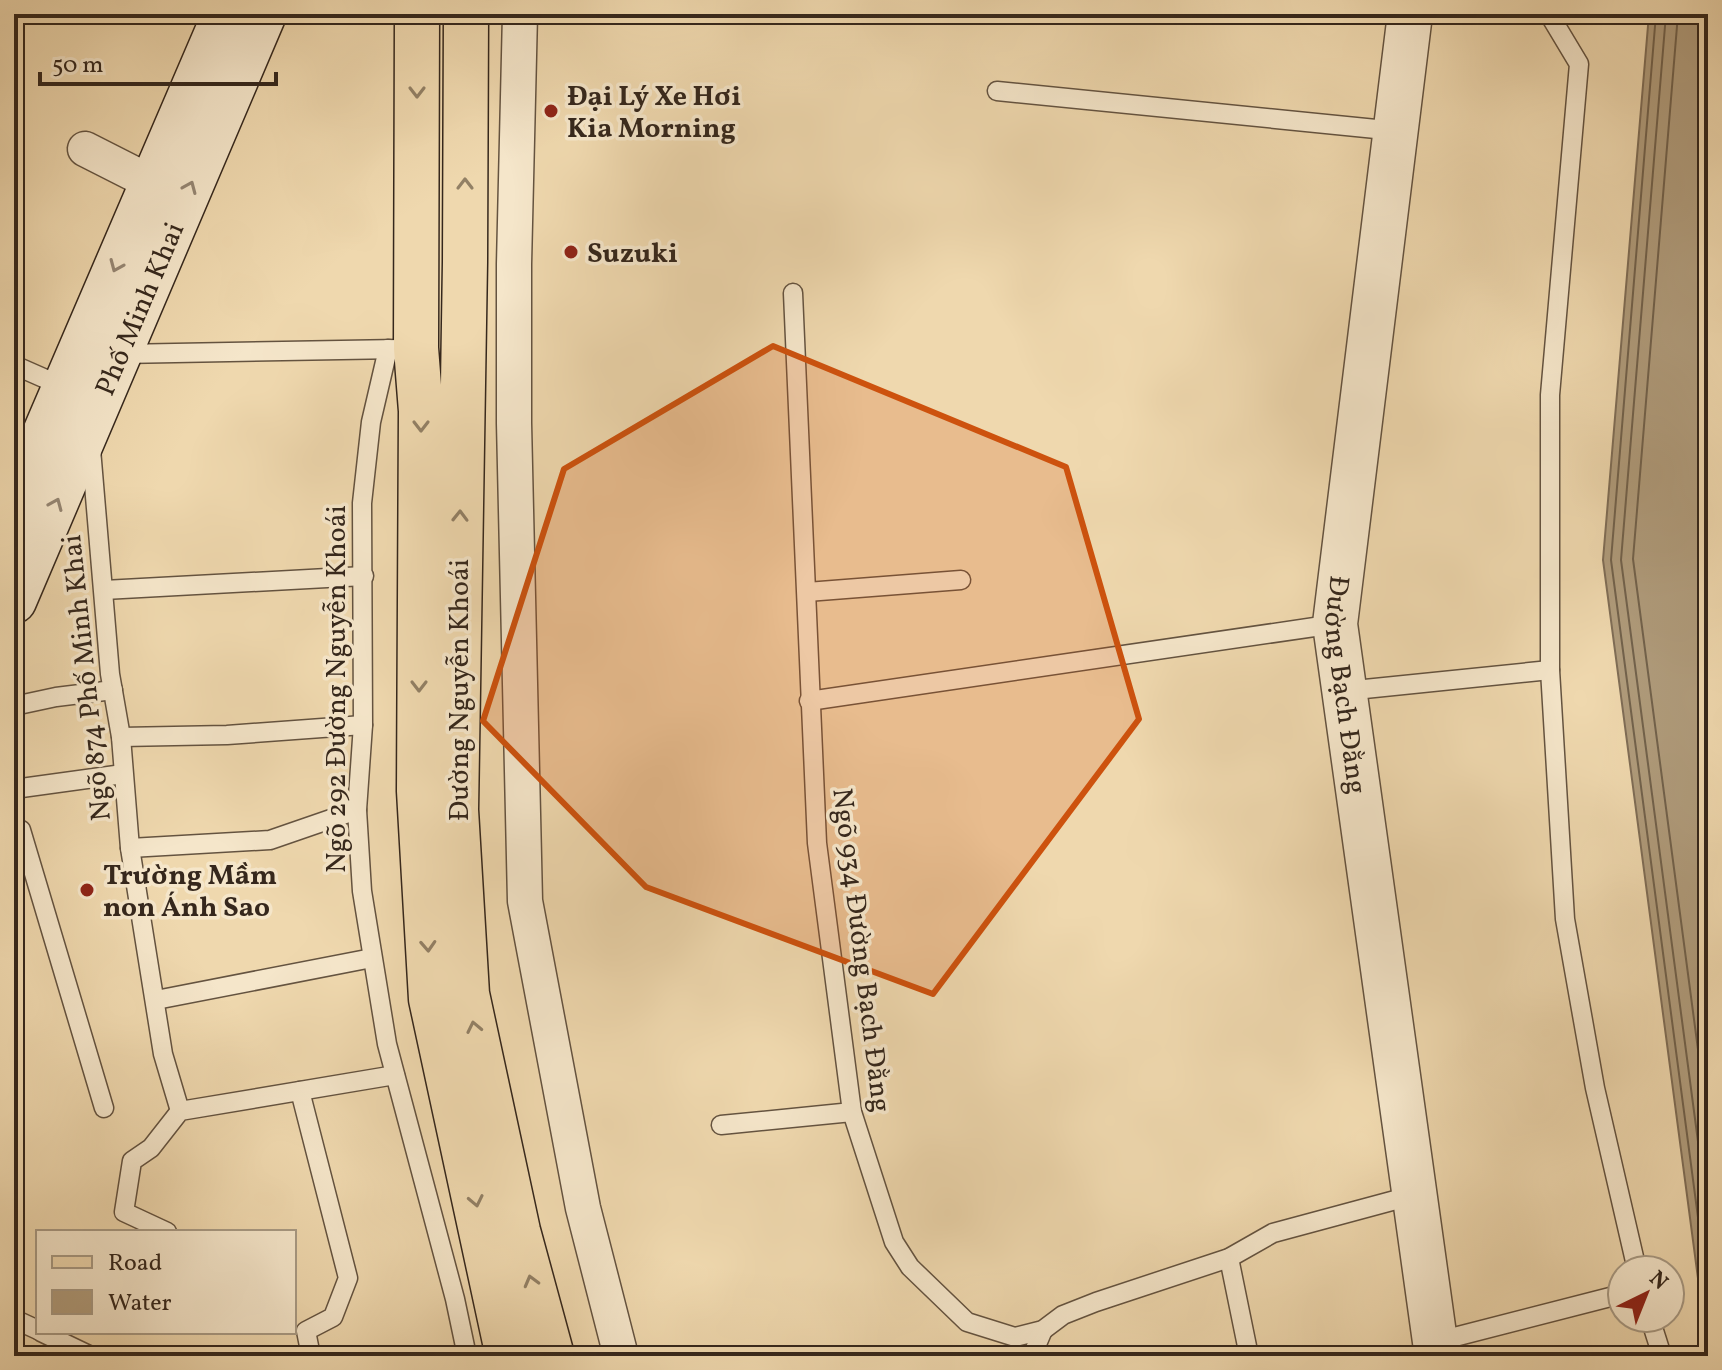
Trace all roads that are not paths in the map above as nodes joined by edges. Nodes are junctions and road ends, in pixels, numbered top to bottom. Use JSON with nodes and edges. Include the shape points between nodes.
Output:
{"nodes":[{"id":1,"x":225,"y":14,"type":"edge"},
{"id":2,"x":264,"y":14,"type":"edge"},
{"id":3,"x":417,"y":14,"type":"edge"},
{"id":4,"x":466,"y":14,"type":"edge"},
{"id":5,"x":520,"y":14,"type":"edge"},
{"id":6,"x":1410,"y":14,"type":"edge"},
{"id":7,"x":1549,"y":14,"type":"edge"},
{"id":8,"x":997,"y":91,"type":"dead end"},
{"id":9,"x":1396,"y":131,"type":"junction"},
{"id":10,"x":85,"y":149,"type":"dead end"},
{"id":11,"x":152,"y":183,"type":"junction"},
{"id":12,"x":465,"y":262,"type":"junction"},
{"id":13,"x":514,"y":264,"type":"junction"},
{"id":14,"x":793,"y":293,"type":"dead end"},
{"id":15,"x":402,"y":349,"type":"junction"},
{"id":16,"x":118,"y":354,"type":"junction"},
{"id":17,"x":14,"y":365,"type":"edge"},
{"id":18,"x":64,"y":387,"type":"junction"},
{"id":19,"x":89,"y":426,"type":"junction"},
{"id":20,"x":14,"y":505,"type":"edge"},
{"id":21,"x":364,"y":576,"type":"junction"},
{"id":22,"x":961,"y":580,"type":"dead end"},
{"id":23,"x":104,"y":590,"type":"junction"},
{"id":24,"x":807,"y":592,"type":"junction"},
{"id":25,"x":14,"y":601,"type":"edge"},
{"id":26,"x":1335,"y":624,"type":"junction"},
{"id":27,"x":1550,"y":670,"type":"junction"},
{"id":28,"x":113,"y":690,"type":"junction"},
{"id":29,"x":1345,"y":691,"type":"junction"},
{"id":30,"x":809,"y":701,"type":"junction"},
{"id":31,"x":14,"y":706,"type":"edge"},
{"id":32,"x":363,"y":725,"type":"junction"},
{"id":33,"x":121,"y":737,"type":"junction"},
{"id":34,"x":123,"y":774,"type":"junction"},
{"id":35,"x":14,"y":789,"type":"edge"},
{"id":36,"x":357,"y":810,"type":"junction"},
{"id":37,"x":14,"y":827,"type":"edge"},
{"id":38,"x":130,"y":848,"type":"junction"},
{"id":39,"x":372,"y":958,"type":"junction"},
{"id":40,"x":156,"y":1000,"type":"junction"},
{"id":41,"x":395,"y":1075,"type":"junction"},
{"id":42,"x":300,"y":1091,"type":"junction"},
{"id":43,"x":104,"y":1108,"type":"dead end"},
{"id":44,"x":180,"y":1111,"type":"junction"},
{"id":45,"x":852,"y":1112,"type":"junction"},
{"id":46,"x":721,"y":1125,"type":"dead end"},
{"id":47,"x":1414,"y":1195,"type":"junction"},
{"id":48,"x":163,"y":1230,"type":"edge"},
{"id":49,"x":1633,"y":1254,"type":"edge"},
{"id":50,"x":1229,"y":1258,"type":"junction"},
{"id":51,"x":1606,"y":1299,"type":"edge"},
{"id":52,"x":14,"y":1319,"type":"edge"},
{"id":53,"x":36,"y":1329,"type":"edge"},
{"id":54,"x":1043,"y":1330,"type":"junction"},
{"id":55,"x":46,"y":1334,"type":"edge"},
{"id":56,"x":1655,"y":1334,"type":"edge"},
{"id":57,"x":1436,"y":1349,"type":"edge"},
{"id":58,"x":91,"y":1356,"type":"edge"},
{"id":59,"x":311,"y":1356,"type":"edge"},
{"id":60,"x":467,"y":1356,"type":"edge"},
{"id":61,"x":508,"y":1356,"type":"edge"},
{"id":62,"x":552,"y":1356,"type":"edge"},
{"id":63,"x":621,"y":1356,"type":"edge"},
{"id":64,"x":1032,"y":1356,"type":"edge"},
{"id":65,"x":1249,"y":1356,"type":"edge"},
{"id":66,"x":1662,"y":1356,"type":"edge"}],
"edges":[{"from":1,"to":11,"type":"street","name":"Phố Minh Khai"},
{"from":16,"to":2,"type":"street","name":"Phố Minh Khai","one_way":true},
{"from":3,"to":15,"type":"main road","name":"Đường Nguyễn Khoái","one_way":true},
{"from":12,"to":4,"type":"main road","name":"Đường Nguyễn Khoái","one_way":true},
{"from":5,"to":13,"type":"street"},
{"from":6,"to":9,"type":"street","name":"Đường Bạch Đằng"},
{"from":7,"to":27,"type":"lane","via":[[1579,64],[1550,395]]},
{"from":8,"to":9,"type":"lane"},
{"from":9,"to":26,"type":"street","name":"Đường Bạch Đằng"},
{"from":10,"to":11,"type":"street"},
{"from":11,"to":18,"type":"street","name":"Phố Minh Khai","one_way":true},
{"from":12,"to":13,"type":"street"},
{"from":62,"to":12,"type":"main road","name":"Đường Nguyễn Khoái","one_way":true,"via":[[518,1231],[467,994],[456,810]]},
{"from":13,"to":63,"type":"street","via":[[525,901],[583,1208]]},
{"from":14,"to":24,"type":"lane","name":"Ngõ 934 Đường Bạch Đằng"},
{"from":15,"to":16,"type":"lane"},
{"from":15,"to":21,"type":"lane","name":"Ngõ 292 Đường Nguyễn Khoái","via":[[371,422],[362,503]]},
{"from":15,"to":61,"type":"main road","name":"Đường Nguyễn Khoái","one_way":true,"via":[[421,411],[419,791],[431,999]]},
{"from":16,"to":19,"type":"street","name":"Phố Minh Khai"},
{"from":17,"to":18,"type":"lane"},
{"from":18,"to":20,"type":"street","name":"Phố Minh Khai"},
{"from":19,"to":23,"type":"lane","name":"Ngõ 874 Phố Minh Khai"},
{"from":25,"to":19,"type":"street","name":"Phố Minh Khai","one_way":true},
{"from":21,"to":23,"type":"lane"},
{"from":21,"to":32,"type":"lane","name":"Ngõ 292 Đường Nguyễn Khoái"},
{"from":22,"to":24,"type":"lane"},
{"from":23,"to":28,"type":"lane","name":"Ngõ 874 Phố Minh Khai"},
{"from":24,"to":30,"type":"lane","name":"Ngõ 934 Đường Bạch Đằng"},
{"from":26,"to":29,"type":"street","name":"Đường Bạch Đằng"},
{"from":26,"to":30,"type":"lane"},
{"from":27,"to":29,"type":"lane"},
{"from":27,"to":49,"type":"lane","via":[[1565,919],[1595,1088]]},
{"from":28,"to":31,"type":"lane"},
{"from":28,"to":33,"type":"lane","name":"Ngõ 874 Phố Minh Khai"},
{"from":29,"to":47,"type":"street","name":"Đường Bạch Đằng"},
{"from":30,"to":45,"type":"lane","name":"Ngõ 934 Đường Bạch Đằng","via":[[817,843]]},
{"from":32,"to":33,"type":"lane"},
{"from":32,"to":36,"type":"lane","name":"Ngõ 292 Đường Nguyễn Khoái"},
{"from":33,"to":34,"type":"lane","name":"Ngõ 874 Phố Minh Khai"},
{"from":34,"to":35,"type":"lane"},
{"from":34,"to":38,"type":"lane","name":"Ngõ 874 Phố Minh Khai"},
{"from":36,"to":38,"type":"lane","via":[[270,840]]},
{"from":36,"to":39,"type":"lane","name":"Ngõ 292 Đường Nguyễn Khoái"},
{"from":37,"to":43,"type":"lane","via":[[21,830]]},
{"from":38,"to":40,"type":"lane","name":"Ngõ 874 Phố Minh Khai"},
{"from":39,"to":40,"type":"lane"},
{"from":39,"to":41,"type":"lane","name":"Ngõ 292 Đường Nguyễn Khoái"},
{"from":40,"to":44,"type":"lane","name":"Ngõ 874 Phố Minh Khai","via":[[163,1054]]},
{"from":41,"to":42,"type":"lane"},
{"from":41,"to":60,"type":"lane","name":"Ngõ 292 Đường Nguyễn Khoái"},
{"from":42,"to":44,"type":"lane"},
{"from":42,"to":59,"type":"lane","via":[[348,1278],[333,1317],[306,1331]]},
{"from":44,"to":48,"type":"lane","via":[[151,1148],[132,1161],[124,1212]]},
{"from":45,"to":46,"type":"lane"},
{"from":45,"to":54,"type":"lane","name":"Ngõ 934 Đường Bạch Đằng","via":[[894,1242],[910,1267],[967,1322],[1015,1337]]},
{"from":47,"to":50,"type":"lane","name":"Ngõ 934 Đường Bạch Đằng","via":[[1273,1233]]},
{"from":47,"to":57,"type":"street","name":"Đường Bạch Đằng"},
{"from":50,"to":54,"type":"lane","name":"Ngõ 934 Đường Bạch Đằng","via":[[1096,1302]]},
{"from":50,"to":65,"type":"lane"},
{"from":51,"to":57,"type":"lane"},
{"from":52,"to":53,"type":"lane"},
{"from":54,"to":64,"type":"lane"},
{"from":55,"to":58,"type":"lane"},
{"from":56,"to":66,"type":"lane"}]}
